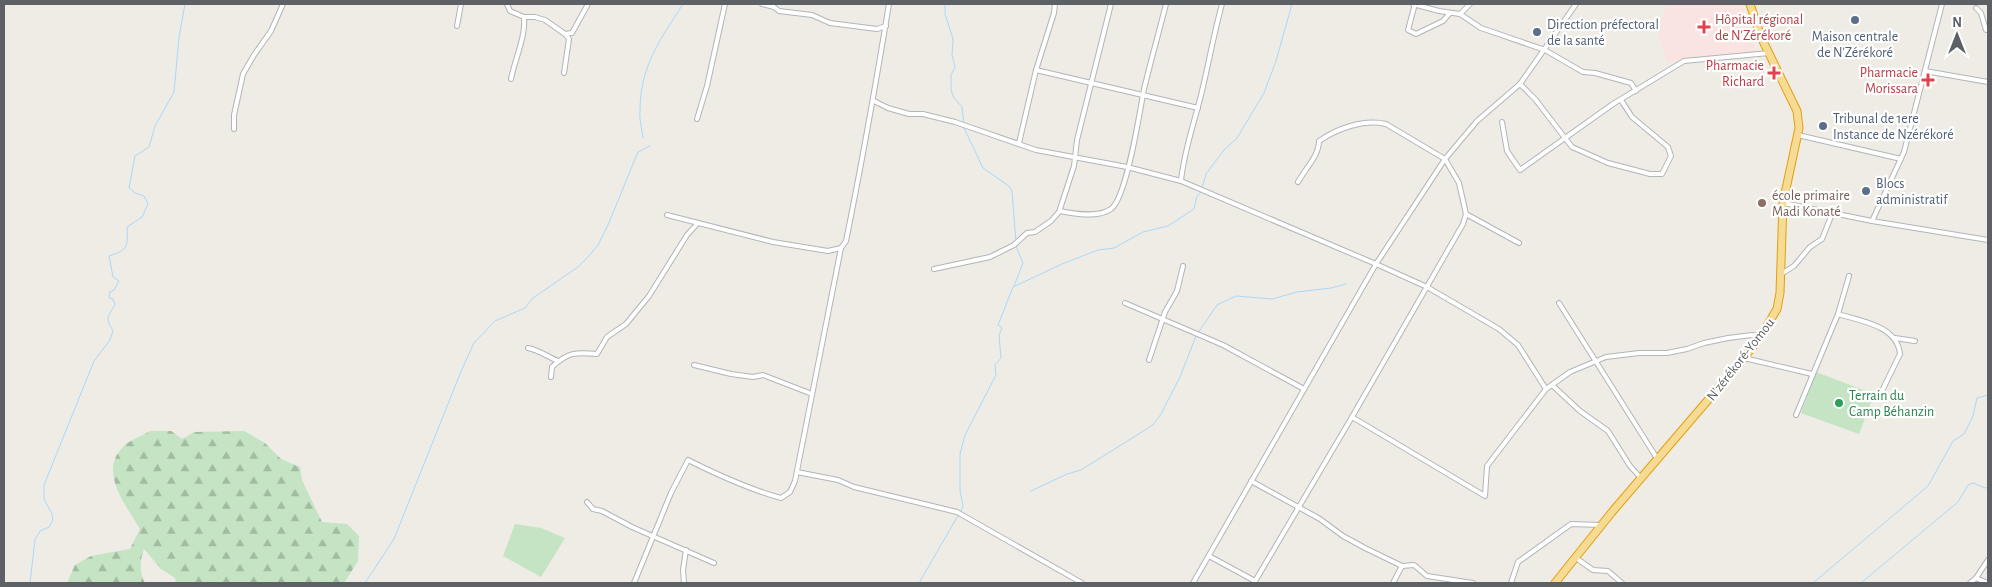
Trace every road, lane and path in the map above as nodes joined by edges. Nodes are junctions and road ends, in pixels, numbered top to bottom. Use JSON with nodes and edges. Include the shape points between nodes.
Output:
{"nodes":[{"id":1,"x":283,"y":4,"type":"edge"},
{"id":2,"x":461,"y":4,"type":"edge"},
{"id":3,"x":507,"y":4,"type":"edge"},
{"id":4,"x":588,"y":4,"type":"edge"},
{"id":5,"x":726,"y":4,"type":"edge"},
{"id":6,"x":762,"y":4,"type":"edge"},
{"id":7,"x":889,"y":4,"type":"edge"},
{"id":8,"x":1055,"y":4,"type":"edge"},
{"id":9,"x":1111,"y":4,"type":"edge"},
{"id":10,"x":1166,"y":4,"type":"edge"},
{"id":11,"x":1222,"y":4,"type":"edge"},
{"id":12,"x":1415,"y":4,"type":"edge"},
{"id":13,"x":1470,"y":4,"type":"edge"},
{"id":14,"x":1576,"y":4,"type":"edge"},
{"id":15,"x":1750,"y":4,"type":"edge"},
{"id":16,"x":1942,"y":4,"type":"edge"},
{"id":17,"x":1976,"y":8,"type":"dead end"},
{"id":18,"x":1450,"y":14,"type":"junction"},
{"id":19,"x":1460,"y":14,"type":"junction"},
{"id":20,"x":524,"y":17,"type":"junction"},
{"id":21,"x":457,"y":26,"type":"dead end"},
{"id":22,"x":886,"y":26,"type":"junction"},
{"id":23,"x":1988,"y":30,"type":"edge"},
{"id":24,"x":572,"y":33,"type":"junction"},
{"id":25,"x":565,"y":34,"type":"junction"},
{"id":26,"x":569,"y":39,"type":"junction"},
{"id":27,"x":1545,"y":50,"type":"junction"},
{"id":28,"x":1769,"y":53,"type":"junction"},
{"id":29,"x":1036,"y":70,"type":"junction"},
{"id":30,"x":1925,"y":71,"type":"junction"},
{"id":31,"x":564,"y":73,"type":"dead end"},
{"id":32,"x":510,"y":79,"type":"dead end"},
{"id":33,"x":1988,"y":82,"type":"edge"},
{"id":34,"x":1091,"y":83,"type":"junction"},
{"id":35,"x":1520,"y":84,"type":"junction"},
{"id":36,"x":1636,"y":91,"type":"junction"},
{"id":37,"x":1143,"y":95,"type":"junction"},
{"id":38,"x":1621,"y":100,"type":"junction"},
{"id":39,"x":874,"y":101,"type":"junction"},
{"id":40,"x":1198,"y":108,"type":"junction"},
{"id":41,"x":697,"y":119,"type":"dead end"},
{"id":42,"x":1502,"y":122,"type":"dead end"},
{"id":43,"x":234,"y":129,"type":"dead end"},
{"id":44,"x":1798,"y":135,"type":"junction"},
{"id":45,"x":1564,"y":139,"type":"junction"},
{"id":46,"x":1019,"y":143,"type":"junction"},
{"id":47,"x":1075,"y":158,"type":"junction"},
{"id":48,"x":1445,"y":158,"type":"junction"},
{"id":49,"x":1901,"y":159,"type":"junction"},
{"id":50,"x":1128,"y":168,"type":"junction"},
{"id":51,"x":1181,"y":181,"type":"junction"},
{"id":52,"x":1298,"y":182,"type":"dead end"},
{"id":53,"x":1783,"y":203,"type":"junction"},
{"id":54,"x":1060,"y":211,"type":"junction"},
{"id":55,"x":1466,"y":214,"type":"junction"},
{"id":56,"x":1832,"y":214,"type":"junction"},
{"id":57,"x":667,"y":215,"type":"dead end"},
{"id":58,"x":1872,"y":221,"type":"junction"},
{"id":59,"x":698,"y":222,"type":"junction"},
{"id":60,"x":1988,"y":240,"type":"edge"},
{"id":61,"x":1519,"y":243,"type":"dead end"},
{"id":62,"x":841,"y":248,"type":"junction"},
{"id":63,"x":1376,"y":264,"type":"junction"},
{"id":64,"x":1183,"y":266,"type":"dead end"},
{"id":65,"x":934,"y":269,"type":"dead end"},
{"id":66,"x":1780,"y":275,"type":"junction"},
{"id":67,"x":1850,"y":276,"type":"dead end"},
{"id":68,"x":1427,"y":287,"type":"junction"},
{"id":69,"x":1125,"y":303,"type":"dead end"},
{"id":70,"x":1559,"y":303,"type":"dead end"},
{"id":71,"x":1838,"y":314,"type":"junction"},
{"id":72,"x":1163,"y":320,"type":"junction"},
{"id":73,"x":1761,"y":336,"type":"junction"},
{"id":74,"x":1895,"y":338,"type":"junction"},
{"id":75,"x":1915,"y":341,"type":"dead end"},
{"id":76,"x":528,"y":348,"type":"dead end"},
{"id":77,"x":1744,"y":358,"type":"junction"},
{"id":78,"x":1149,"y":360,"type":"dead end"},
{"id":79,"x":558,"y":361,"type":"junction"},
{"id":80,"x":1597,"y":362,"type":"junction"},
{"id":81,"x":694,"y":365,"type":"dead end"},
{"id":82,"x":1812,"y":374,"type":"junction"},
{"id":83,"x":551,"y":377,"type":"dead end"},
{"id":84,"x":1552,"y":385,"type":"junction"},
{"id":85,"x":1304,"y":389,"type":"junction"},
{"id":86,"x":1546,"y":389,"type":"junction"},
{"id":87,"x":812,"y":394,"type":"junction"},
{"id":88,"x":1879,"y":397,"type":"dead end"},
{"id":89,"x":1796,"y":415,"type":"dead end"},
{"id":90,"x":1352,"y":418,"type":"junction"},
{"id":91,"x":1658,"y":460,"type":"junction"},
{"id":92,"x":797,"y":472,"type":"junction"},
{"id":93,"x":1642,"y":479,"type":"junction"},
{"id":94,"x":1251,"y":481,"type":"junction"},
{"id":95,"x":587,"y":502,"type":"dead end"},
{"id":96,"x":1299,"y":508,"type":"junction"},
{"id":97,"x":1602,"y":525,"type":"junction"},
{"id":98,"x":654,"y":535,"type":"junction"},
{"id":99,"x":686,"y":550,"type":"junction"},
{"id":100,"x":1209,"y":556,"type":"junction"},
{"id":101,"x":1576,"y":558,"type":"junction"},
{"id":102,"x":1988,"y":560,"type":"edge"},
{"id":103,"x":714,"y":563,"type":"dead end"},
{"id":104,"x":1402,"y":566,"type":"junction"},
{"id":105,"x":1976,"y":578,"type":"junction"},
{"id":106,"x":1255,"y":582,"type":"edge"},
{"id":107,"x":634,"y":583,"type":"edge"},
{"id":108,"x":684,"y":583,"type":"edge"},
{"id":109,"x":1082,"y":583,"type":"edge"},
{"id":110,"x":1193,"y":583,"type":"edge"},
{"id":111,"x":1393,"y":583,"type":"edge"},
{"id":112,"x":1473,"y":583,"type":"edge"},
{"id":113,"x":1511,"y":583,"type":"edge"},
{"id":114,"x":1555,"y":583,"type":"edge"},
{"id":115,"x":1622,"y":583,"type":"edge"},
{"id":116,"x":1970,"y":583,"type":"edge"},
{"id":117,"x":1988,"y":583,"type":"edge"}],
"edges":[{"from":1,"to":43,"type":"street","via":[[271,31],[243,74]]},
{"from":2,"to":21,"type":"street"},
{"from":3,"to":20,"type":"street","via":[[510,11]]},
{"from":4,"to":24,"type":"street"},
{"from":5,"to":41,"type":"street"},
{"from":6,"to":22,"type":"street","via":[[779,12],[812,14],[830,23]]},
{"from":7,"to":22,"type":"street"},
{"from":8,"to":29,"type":"street"},
{"from":9,"to":34,"type":"street"},
{"from":10,"to":37,"type":"street"},
{"from":11,"to":40,"type":"street"},
{"from":12,"to":18,"type":"street"},
{"from":12,"to":18,"type":"street","via":[[1408,30],[1416,34]]},
{"from":13,"to":19,"type":"street"},
{"from":14,"to":27,"type":"street"},
{"from":15,"to":28,"type":"highway","name":"N'zérékoré-Yomou"},
{"from":16,"to":30,"type":"street"},
{"from":17,"to":23,"type":"street"},
{"from":18,"to":19,"type":"street"},
{"from":19,"to":27,"type":"street","via":[[1481,28]]},
{"from":20,"to":25,"type":"street","via":[[545,20]]},
{"from":20,"to":32,"type":"street","via":[[525,28]]},
{"from":22,"to":39,"type":"street"},
{"from":24,"to":25,"type":"street"},
{"from":24,"to":26,"type":"street"},
{"from":25,"to":26,"type":"street"},
{"from":26,"to":31,"type":"street"},
{"from":27,"to":35,"type":"street"},
{"from":27,"to":36,"type":"street","via":[[1584,72],[1631,83]]},
{"from":28,"to":36,"type":"street","via":[[1684,61]]},
{"from":28,"to":44,"type":"highway","name":"N'zérékoré-Yomou","via":[[1797,111]]},
{"from":29,"to":34,"type":"street"},
{"from":29,"to":46,"type":"street"},
{"from":30,"to":33,"type":"street"},
{"from":30,"to":49,"type":"street"},
{"from":34,"to":37,"type":"street"},
{"from":34,"to":47,"type":"street"},
{"from":35,"to":45,"type":"street"},
{"from":35,"to":48,"type":"street","via":[[1476,121]]},
{"from":36,"to":38,"type":"street"},
{"from":37,"to":40,"type":"street"},
{"from":37,"to":50,"type":"street"},
{"from":38,"to":45,"type":"street"},
{"from":38,"to":45,"type":"street","via":[[1632,117],[1668,147],[1671,156],[1662,174],[1631,169],[1589,156]]},
{"from":39,"to":46,"type":"street","via":[[888,108],[939,118]]},
{"from":39,"to":62,"type":"street","via":[[846,241]]},
{"from":40,"to":51,"type":"street","via":[[1183,161]]},
{"from":42,"to":45,"type":"street","via":[[1507,151],[1520,170]]},
{"from":44,"to":49,"type":"street"},
{"from":44,"to":53,"type":"highway","name":"N'zérékoré-Yomou"},
{"from":46,"to":47,"type":"street"},
{"from":47,"to":50,"type":"street"},
{"from":47,"to":54,"type":"street"},
{"from":48,"to":52,"type":"street","via":[[1386,124],[1368,121],[1320,140],[1315,156]]},
{"from":48,"to":55,"type":"street","via":[[1459,183]]},
{"from":48,"to":63,"type":"street"},
{"from":49,"to":58,"type":"street"},
{"from":50,"to":51,"type":"street"},
{"from":50,"to":54,"type":"street","via":[[1113,208],[1102,214]]},
{"from":51,"to":63,"type":"street"},
{"from":53,"to":56,"type":"street"},
{"from":53,"to":66,"type":"highway","name":"N'zérékoré-Yomou"},
{"from":54,"to":65,"type":"street","via":[[1035,232],[1027,233],[1014,245],[990,257]]},
{"from":55,"to":61,"type":"street"},
{"from":55,"to":68,"type":"street"},
{"from":56,"to":58,"type":"street"},
{"from":56,"to":66,"type":"street","via":[[1822,239]]},
{"from":57,"to":59,"type":"street"},
{"from":58,"to":60,"type":"street"},
{"from":59,"to":62,"type":"street","via":[[773,242],[828,252]]},
{"from":59,"to":79,"type":"street","via":[[649,296],[626,324],[607,336],[597,354],[575,352]]},
{"from":62,"to":87,"type":"street"},
{"from":63,"to":68,"type":"street"},
{"from":63,"to":85,"type":"street"},
{"from":64,"to":72,"type":"street","via":[[1177,291]]},
{"from":66,"to":73,"type":"highway","name":"N'zérékoré-Yomou","via":[[1777,309]]},
{"from":67,"to":71,"type":"street"},
{"from":68,"to":86,"type":"street","via":[[1499,328],[1518,345]]},
{"from":68,"to":90,"type":"street"},
{"from":69,"to":72,"type":"street"},
{"from":70,"to":80,"type":"street"},
{"from":71,"to":74,"type":"street","via":[[1877,326]]},
{"from":71,"to":82,"type":"street"},
{"from":72,"to":78,"type":"street"},
{"from":72,"to":85,"type":"street","via":[[1223,345]]},
{"from":73,"to":77,"type":"highway","name":"N'zérékoré-Yomou"},
{"from":73,"to":80,"type":"street","via":[[1728,338],[1667,353],[1606,357]]},
{"from":74,"to":75,"type":"street"},
{"from":74,"to":88,"type":"street","via":[[1900,354]]},
{"from":76,"to":79,"type":"street"},
{"from":77,"to":82,"type":"street"},
{"from":77,"to":91,"type":"highway","name":"N'zérékoré-Yomou"},
{"from":79,"to":83,"type":"street","via":[[552,367]]},
{"from":80,"to":84,"type":"street","via":[[1570,372]]},
{"from":80,"to":91,"type":"street"},
{"from":81,"to":87,"type":"street","via":[[731,374],[763,375]]},
{"from":82,"to":89,"type":"street"},
{"from":84,"to":86,"type":"street"},
{"from":84,"to":93,"type":"street","via":[[1608,430]]},
{"from":85,"to":94,"type":"street"},
{"from":86,"to":90,"type":"street","via":[[1487,466],[1485,496]]},
{"from":87,"to":92,"type":"street"},
{"from":90,"to":96,"type":"street"},
{"from":91,"to":93,"type":"highway","name":"N'zérékoré-Yomou"},
{"from":92,"to":98,"type":"street","via":[[790,492],[781,498],[743,486],[688,460]]},
{"from":92,"to":109,"type":"street","via":[[957,512]]},
{"from":93,"to":97,"type":"highway","name":"N'zérékoré-Yomou"},
{"from":94,"to":96,"type":"street"},
{"from":94,"to":100,"type":"street"},
{"from":95,"to":98,"type":"street","via":[[593,510],[602,510]]},
{"from":96,"to":104,"type":"street","via":[[1343,536]]},
{"from":96,"to":106,"type":"street"},
{"from":97,"to":101,"type":"highway","name":"N'zérékoré-Yomou"},
{"from":97,"to":113,"type":"street","via":[[1571,524],[1518,562]]},
{"from":98,"to":99,"type":"street"},
{"from":98,"to":107,"type":"street"},
{"from":99,"to":103,"type":"street"},
{"from":99,"to":108,"type":"street"},
{"from":100,"to":106,"type":"street"},
{"from":100,"to":110,"type":"street"},
{"from":101,"to":114,"type":"highway","name":"N'zérékoré-Yomou"},
{"from":101,"to":115,"type":"street","via":[[1592,570],[1608,571]]},
{"from":102,"to":105,"type":"street"},
{"from":104,"to":111,"type":"street"},
{"from":104,"to":112,"type":"street","via":[[1414,565],[1427,576]]},
{"from":105,"to":116,"type":"street"},
{"from":105,"to":117,"type":"street"}]}
